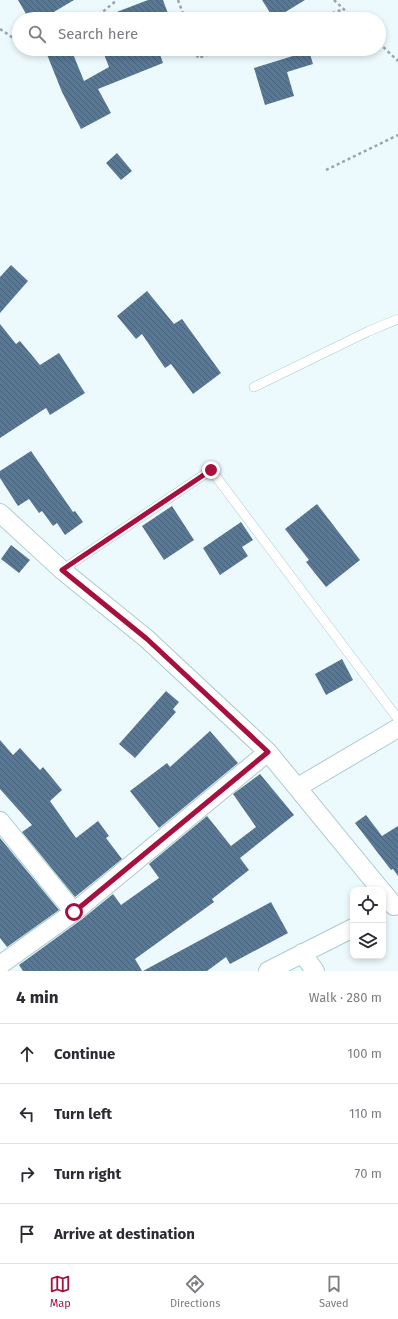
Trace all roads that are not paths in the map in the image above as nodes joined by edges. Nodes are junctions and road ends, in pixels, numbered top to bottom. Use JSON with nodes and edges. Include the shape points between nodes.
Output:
{"nodes":[{"id":1,"x":398,"y":319,"type":"edge"},
{"id":2,"x":254,"y":387,"type":"dead end"},
{"id":3,"x":0,"y":513,"type":"edge"},
{"id":4,"x":62,"y":570,"type":"junction"},
{"id":5,"x":398,"y":719,"type":"edge"},
{"id":6,"x":398,"y":728,"type":"edge"},
{"id":7,"x":268,"y":752,"type":"junction"},
{"id":8,"x":298,"y":787,"type":"junction"},
{"id":9,"x":0,"y":821,"type":"edge"},
{"id":10,"x":379,"y":887,"type":"edge"},
{"id":11,"x":386,"y":898,"type":"edge"},
{"id":12,"x":392,"y":908,"type":"edge"},
{"id":13,"x":74,"y":912,"type":"junction"},
{"id":14,"x":350,"y":930,"type":"edge"},
{"id":15,"x":302,"y":954,"type":"junction"},
{"id":16,"x":0,"y":965,"type":"edge"},
{"id":17,"x":268,"y":971,"type":"edge"},
{"id":18,"x":315,"y":971,"type":"edge"}],
"edges":[{"from":1,"to":2,"type":"lane"},
{"from":3,"to":4,"type":"street"},
{"from":4,"to":5,"type":"lane","via":[[211,470]]},
{"from":4,"to":7,"type":"street","via":[[147,639]]},
{"from":6,"to":8,"type":"street"},
{"from":7,"to":8,"type":"street"},
{"from":7,"to":13,"type":"street"},
{"from":8,"to":10,"type":"street"},
{"from":9,"to":13,"type":"street"},
{"from":11,"to":12,"type":"street"},
{"from":13,"to":16,"type":"street"},
{"from":14,"to":15,"type":"street"},
{"from":15,"to":17,"type":"street"},
{"from":15,"to":18,"type":"street"}]}
